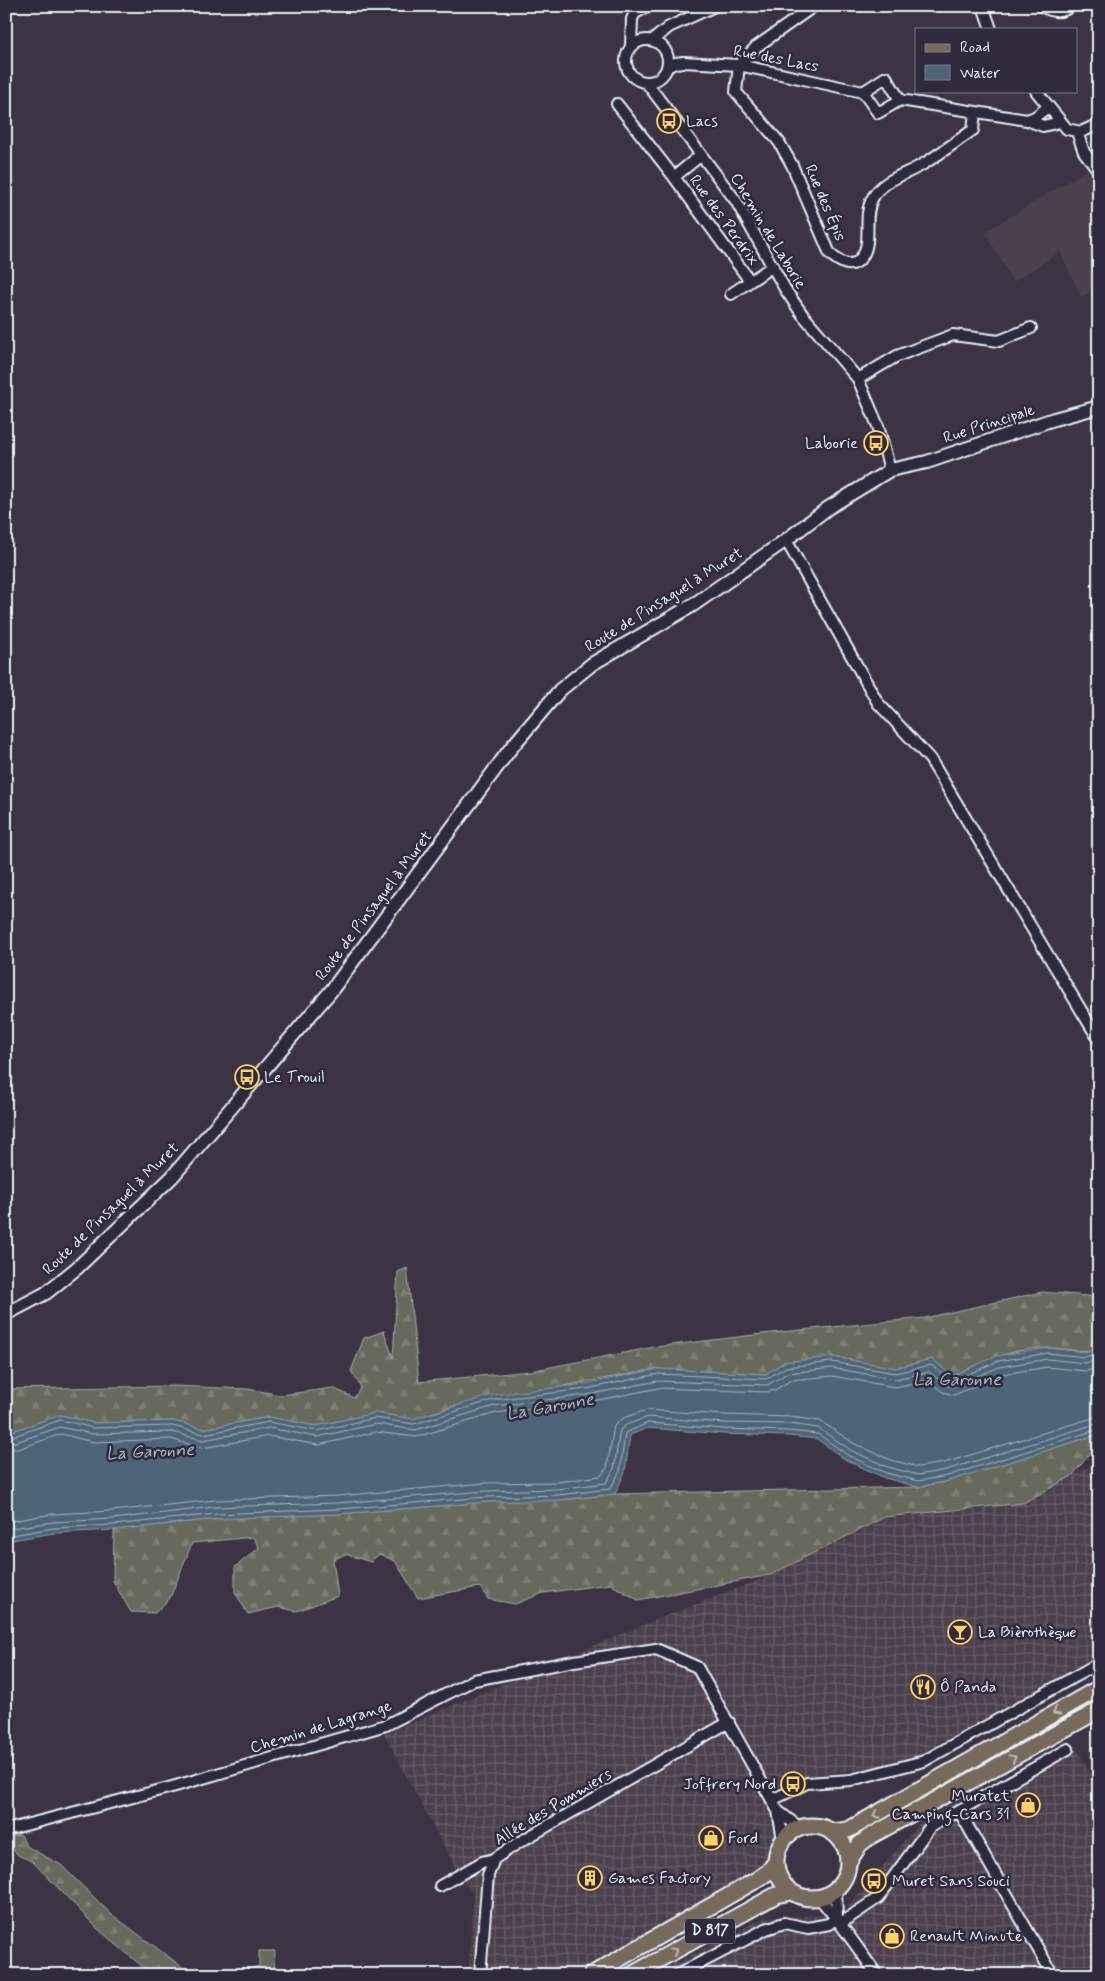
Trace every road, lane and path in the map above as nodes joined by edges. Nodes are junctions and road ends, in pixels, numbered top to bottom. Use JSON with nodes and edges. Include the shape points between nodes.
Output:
{"nodes":[{"id":1,"x":650,"y":6,"type":"edge"},
{"id":2,"x":714,"y":6,"type":"edge"},
{"id":3,"x":814,"y":6,"type":"edge"},
{"id":4,"x":983,"y":6,"type":"edge"},
{"id":5,"x":1042,"y":6,"type":"edge"},
{"id":6,"x":1071,"y":6,"type":"edge"},
{"id":7,"x":631,"y":26,"type":"junction"},
{"id":8,"x":991,"y":28,"type":"edge"},
{"id":9,"x":666,"y":32,"type":"junction"},
{"id":10,"x":641,"y":40,"type":"junction"},
{"id":11,"x":653,"y":40,"type":"junction"},
{"id":12,"x":631,"y":46,"type":"junction"},
{"id":13,"x":666,"y":57,"type":"junction"},
{"id":14,"x":739,"y":65,"type":"junction"},
{"id":15,"x":658,"y":79,"type":"junction"},
{"id":16,"x":646,"y":82,"type":"junction"},
{"id":17,"x":863,"y":92,"type":"junction"},
{"id":18,"x":1037,"y":92,"type":"edge"},
{"id":19,"x":657,"y":96,"type":"junction"},
{"id":20,"x":900,"y":100,"type":"junction"},
{"id":21,"x":617,"y":104,"type":"dead end"},
{"id":22,"x":1048,"y":107,"type":"junction"},
{"id":23,"x":975,"y":112,"type":"junction"},
{"id":24,"x":1026,"y":120,"type":"junction"},
{"id":25,"x":1060,"y":122,"type":"junction"},
{"id":26,"x":1099,"y":124,"type":"edge"},
{"id":27,"x":1077,"y":132,"type":"junction"},
{"id":28,"x":701,"y":155,"type":"junction"},
{"id":29,"x":1099,"y":171,"type":"edge"},
{"id":30,"x":674,"y":177,"type":"junction"},
{"id":31,"x":773,"y":266,"type":"junction"},
{"id":32,"x":750,"y":281,"type":"junction"},
{"id":33,"x":731,"y":294,"type":"dead end"},
{"id":34,"x":1031,"y":328,"type":"dead end"},
{"id":35,"x":858,"y":378,"type":"junction"},
{"id":36,"x":1099,"y":407,"type":"edge"},
{"id":37,"x":890,"y":470,"type":"junction"},
{"id":38,"x":786,"y":540,"type":"junction"},
{"id":39,"x":1099,"y":1040,"type":"edge"},
{"id":40,"x":6,"y":1314,"type":"edge"},
{"id":41,"x":1099,"y":1663,"type":"edge"},
{"id":42,"x":1099,"y":1688,"type":"edge"},
{"id":43,"x":1099,"y":1710,"type":"edge"},
{"id":44,"x":729,"y":1722,"type":"junction"},
{"id":45,"x":1068,"y":1749,"type":"dead end"},
{"id":46,"x":772,"y":1800,"type":"junction"},
{"id":47,"x":778,"y":1811,"type":"junction"},
{"id":48,"x":959,"y":1811,"type":"junction"},
{"id":49,"x":800,"y":1828,"type":"junction"},
{"id":50,"x":6,"y":1830,"type":"edge"},
{"id":51,"x":833,"y":1832,"type":"junction"},
{"id":52,"x":783,"y":1840,"type":"junction"},
{"id":53,"x":494,"y":1860,"type":"junction"},
{"id":54,"x":849,"y":1861,"type":"junction"},
{"id":55,"x":776,"y":1862,"type":"junction"},
{"id":56,"x":440,"y":1886,"type":"dead end"},
{"id":57,"x":836,"y":1891,"type":"junction"},
{"id":58,"x":791,"y":1892,"type":"junction"},
{"id":59,"x":820,"y":1898,"type":"junction"},
{"id":60,"x":839,"y":1920,"type":"junction"},
{"id":61,"x":480,"y":1975,"type":"edge"},
{"id":62,"x":591,"y":1975,"type":"edge"},
{"id":63,"x":631,"y":1975,"type":"edge"},
{"id":64,"x":677,"y":1975,"type":"edge"},
{"id":65,"x":877,"y":1975,"type":"edge"},
{"id":66,"x":1053,"y":1975,"type":"edge"}],
"edges":[{"from":1,"to":7,"type":"street","via":[[635,13]]},
{"from":2,"to":9,"type":"street"},
{"from":3,"to":14,"type":"street","via":[[756,47]]},
{"from":4,"to":8,"type":"street"},
{"from":5,"to":6,"type":"street","via":[[1054,12]]},
{"from":7,"to":10,"type":"street"},
{"from":7,"to":12,"type":"street"},
{"from":9,"to":11,"type":"street"},
{"from":9,"to":13,"type":"street"},
{"from":10,"to":11,"type":"street"},
{"from":10,"to":12,"type":"street"},
{"from":11,"to":13,"type":"street"},
{"from":12,"to":16,"type":"street","via":[[627,67],[635,79]]},
{"from":13,"to":14,"type":"street","name":"Rue des Lacs","via":[[683,62]]},
{"from":13,"to":15,"type":"street"},
{"from":14,"to":17,"type":"street","name":"Rue des Lacs"},
{"from":14,"to":23,"type":"street","name":"Rue des Épis","via":[[736,92],[780,142],[830,254],[840,263],[851,264],[859,260],[866,249],[866,214],[879,189],[923,165],[973,130]]},
{"from":15,"to":16,"type":"street"},
{"from":15,"to":19,"type":"street"},
{"from":16,"to":19,"type":"street","name":"Chemin de Laborie"},
{"from":17,"to":20,"type":"street","via":[[878,113]]},
{"from":17,"to":20,"type":"street","via":[[886,77]]},
{"from":18,"to":22,"type":"street"},
{"from":19,"to":28,"type":"street","name":"Chemin de Laborie"},
{"from":20,"to":23,"type":"street"},
{"from":21,"to":30,"type":"street","name":"Rue des Perdrix"},
{"from":22,"to":24,"type":"street","via":[[1035,118]]},
{"from":22,"to":25,"type":"street"},
{"from":23,"to":24,"type":"street"},
{"from":24,"to":25,"type":"street","via":[[1043,126]]},
{"from":25,"to":27,"type":"street"},
{"from":26,"to":27,"type":"street"},
{"from":27,"to":29,"type":"street","via":[[1084,152]]},
{"from":28,"to":30,"type":"street","name":"Rue des Perdrix"},
{"from":28,"to":31,"type":"street","name":"Chemin de Laborie","via":[[736,201]]},
{"from":30,"to":32,"type":"street","name":"Rue des Perdrix"},
{"from":31,"to":32,"type":"street","name":"Rue des Perdrix"},
{"from":31,"to":35,"type":"street","name":"Chemin de Laborie","via":[[802,314]]},
{"from":32,"to":33,"type":"street","name":"Rue des Perdrix"},
{"from":34,"to":35,"type":"street","via":[[999,341],[952,335],[897,356]]},
{"from":35,"to":37,"type":"street","name":"Chemin de Laborie","via":[[878,426]]},
{"from":36,"to":37,"type":"street","name":"Rue Principale","via":[[927,462]]},
{"from":37,"to":38,"type":"street","name":"Rue Principale","via":[[828,508]]},
{"from":38,"to":39,"type":"street","via":[[878,703],[930,759]]},
{"from":38,"to":40,"type":"street","name":"Route de Pinsaguel à Muret","via":[[693,605],[592,664],[560,690],[511,748],[331,991],[172,1176],[59,1283]]},
{"from":41,"to":46,"type":"street","via":[[924,1761],[851,1780],[807,1783]]},
{"from":42,"to":51,"type":"main road","one_way":true,"via":[[848,1830]]},
{"from":54,"to":43,"type":"main road","one_way":true,"via":[[869,1837]]},
{"from":44,"to":46,"type":"street"},
{"from":44,"to":50,"type":"street","name":"Chemin de Lagrange","via":[[697,1667],[656,1649],[574,1661],[474,1680],[386,1726]]},
{"from":44,"to":53,"type":"street","name":"Allée des Pommiers","via":[[526,1838]]},
{"from":45,"to":48,"type":"street"},
{"from":46,"to":47,"type":"street"},
{"from":47,"to":49,"type":"street"},
{"from":47,"to":52,"type":"street"},
{"from":48,"to":60,"type":"street","via":[[930,1827],[878,1898]]},
{"from":48,"to":66,"type":"street"},
{"from":49,"to":51,"type":"main road","via":[[822,1827]]},
{"from":49,"to":52,"type":"main road"},
{"from":51,"to":54,"type":"main road","via":[[847,1850]]},
{"from":52,"to":55,"type":"main road"},
{"from":53,"to":56,"type":"street","via":[[482,1862]]},
{"from":53,"to":61,"type":"street","name":"Allée des Pommiers","via":[[488,1875]]},
{"from":54,"to":57,"type":"main road","via":[[848,1872]]},
{"from":55,"to":58,"type":"main road","via":[[780,1878]]},
{"from":55,"to":62,"type":"main road","number":"D 817","via":[[758,1880]]},
{"from":57,"to":59,"type":"main road"},
{"from":57,"to":60,"type":"street"},
{"from":58,"to":59,"type":"main road","via":[[803,1898]]},
{"from":63,"to":58,"type":"main road","number":"D 817","one_way":true,"via":[[776,1895]]},
{"from":59,"to":60,"type":"street"},
{"from":60,"to":64,"type":"street","via":[[808,1928],[784,1923],[766,1929]]},
{"from":60,"to":65,"type":"street"}]}
